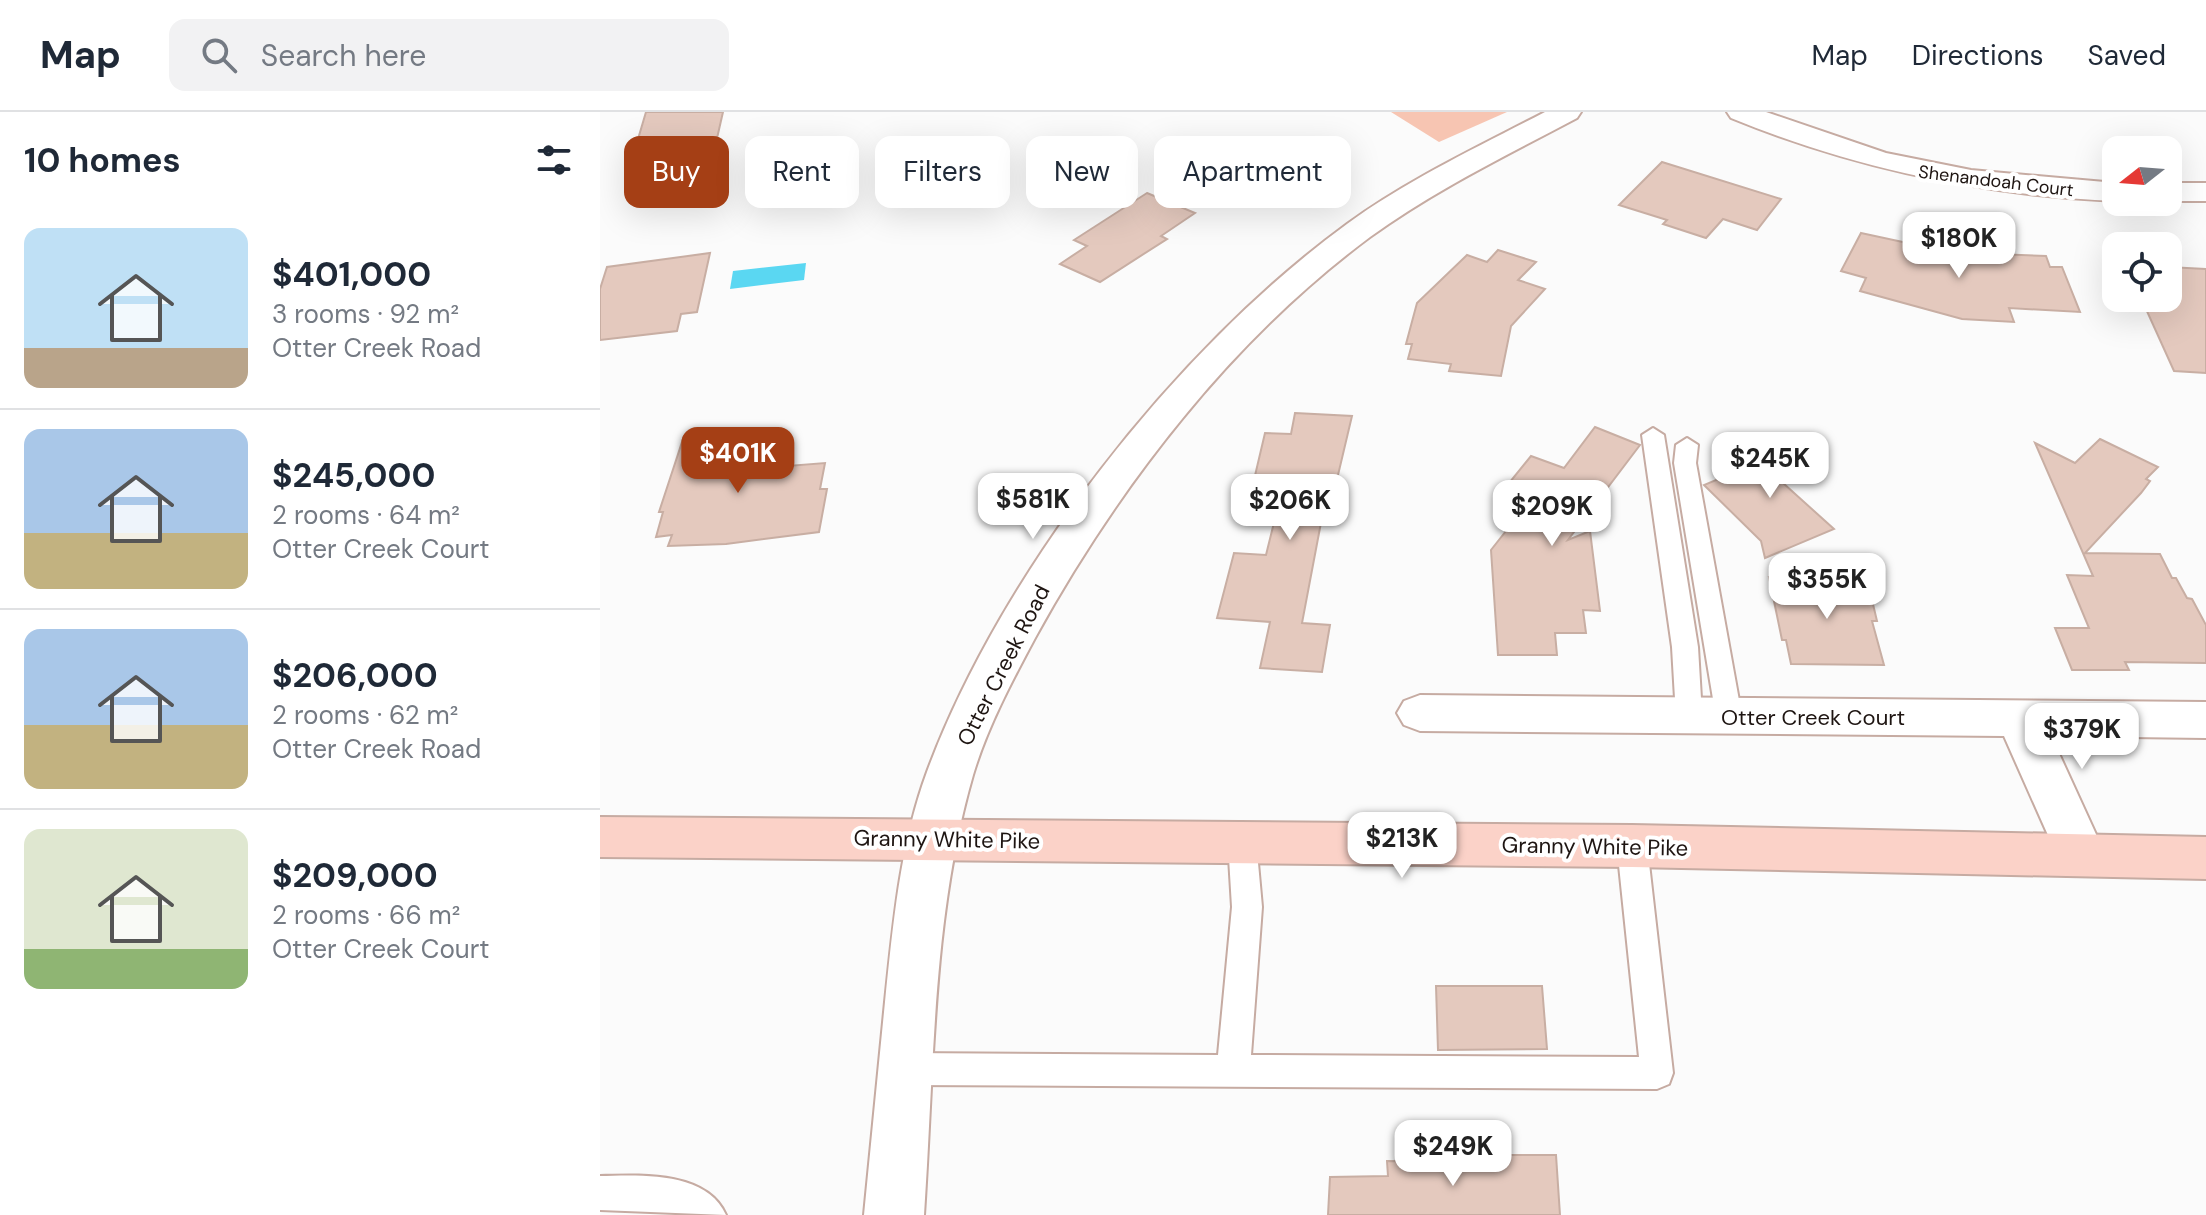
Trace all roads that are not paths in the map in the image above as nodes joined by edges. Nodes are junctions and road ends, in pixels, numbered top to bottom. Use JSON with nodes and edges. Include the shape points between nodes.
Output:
{"nodes":[{"id":1,"x":1567,"y":112,"type":"edge"},
{"id":2,"x":1741,"y":112,"type":"edge"},
{"id":3,"x":2102,"y":191,"type":"edge"},
{"id":4,"x":2182,"y":192,"type":"edge"},
{"id":5,"x":2206,"y":192,"type":"edge"},
{"id":6,"x":1653,"y":435,"type":"dead end"},
{"id":7,"x":1687,"y":445,"type":"dead end"},
{"id":8,"x":1671,"y":559,"type":"junction"},
{"id":9,"x":1700,"y":559,"type":"junction"},
{"id":10,"x":1420,"y":713,"type":"dead end"},
{"id":11,"x":1709,"y":716,"type":"junction"},
{"id":12,"x":2019,"y":717,"type":"junction"},
{"id":13,"x":2206,"y":720,"type":"edge"},
{"id":14,"x":602,"y":840,"type":"edge"},
{"id":15,"x":935,"y":841,"type":"junction"},
{"id":16,"x":1242,"y":841,"type":"junction"},
{"id":17,"x":1632,"y":846,"type":"junction"},
{"id":18,"x":2080,"y":854,"type":"junction"},
{"id":19,"x":2206,"y":858,"type":"edge"},
{"id":20,"x":904,"y":1069,"type":"junction"},
{"id":21,"x":1233,"y":1073,"type":"junction"},
{"id":22,"x":600,"y":1193,"type":"edge"},
{"id":23,"x":708,"y":1215,"type":"edge"},
{"id":24,"x":894,"y":1215,"type":"edge"}],
"edges":[{"from":1,"to":15,"type":"street","name":"Otter Creek Road","via":[[1424,187],[1357,232],[1274,303],[1182,397],[1093,510],[1012,638],[950,773]]},
{"from":2,"to":3,"type":"street","name":"Shenandoah Court","via":[[1835,150],[1929,175]]},
{"from":4,"to":5,"type":"street"},
{"from":6,"to":8,"type":"lane"},
{"from":7,"to":9,"type":"lane","via":[[1685,463]]},
{"from":8,"to":9,"type":"lane"},
{"from":8,"to":11,"type":"lane","via":[[1685,647]]},
{"from":9,"to":11,"type":"lane"},
{"from":10,"to":11,"type":"street","name":"Otter Creek Court"},
{"from":11,"to":12,"type":"street","name":"Otter Creek Court"},
{"from":12,"to":13,"type":"street","name":"Otter Creek Court"},
{"from":12,"to":18,"type":"street"},
{"from":14,"to":15,"type":"main road","name":"Granny White Pike"},
{"from":15,"to":16,"type":"main road","name":"Granny White Pike"},
{"from":15,"to":20,"type":"street","name":"Otter Creek Road","via":[[921,893]]},
{"from":16,"to":17,"type":"main road","name":"Granny White Pike"},
{"from":16,"to":21,"type":"lane","via":[[1247,907]]},
{"from":17,"to":18,"type":"main road","name":"Granny White Pike"},
{"from":17,"to":21,"type":"lane","via":[[1657,1073]]},
{"from":18,"to":19,"type":"main road","name":"Granny White Pike"},
{"from":20,"to":21,"type":"lane"},
{"from":20,"to":24,"type":"street","name":"Otter Creek Road"},
{"from":22,"to":23,"type":"lane","via":[[667,1196]]}]}
